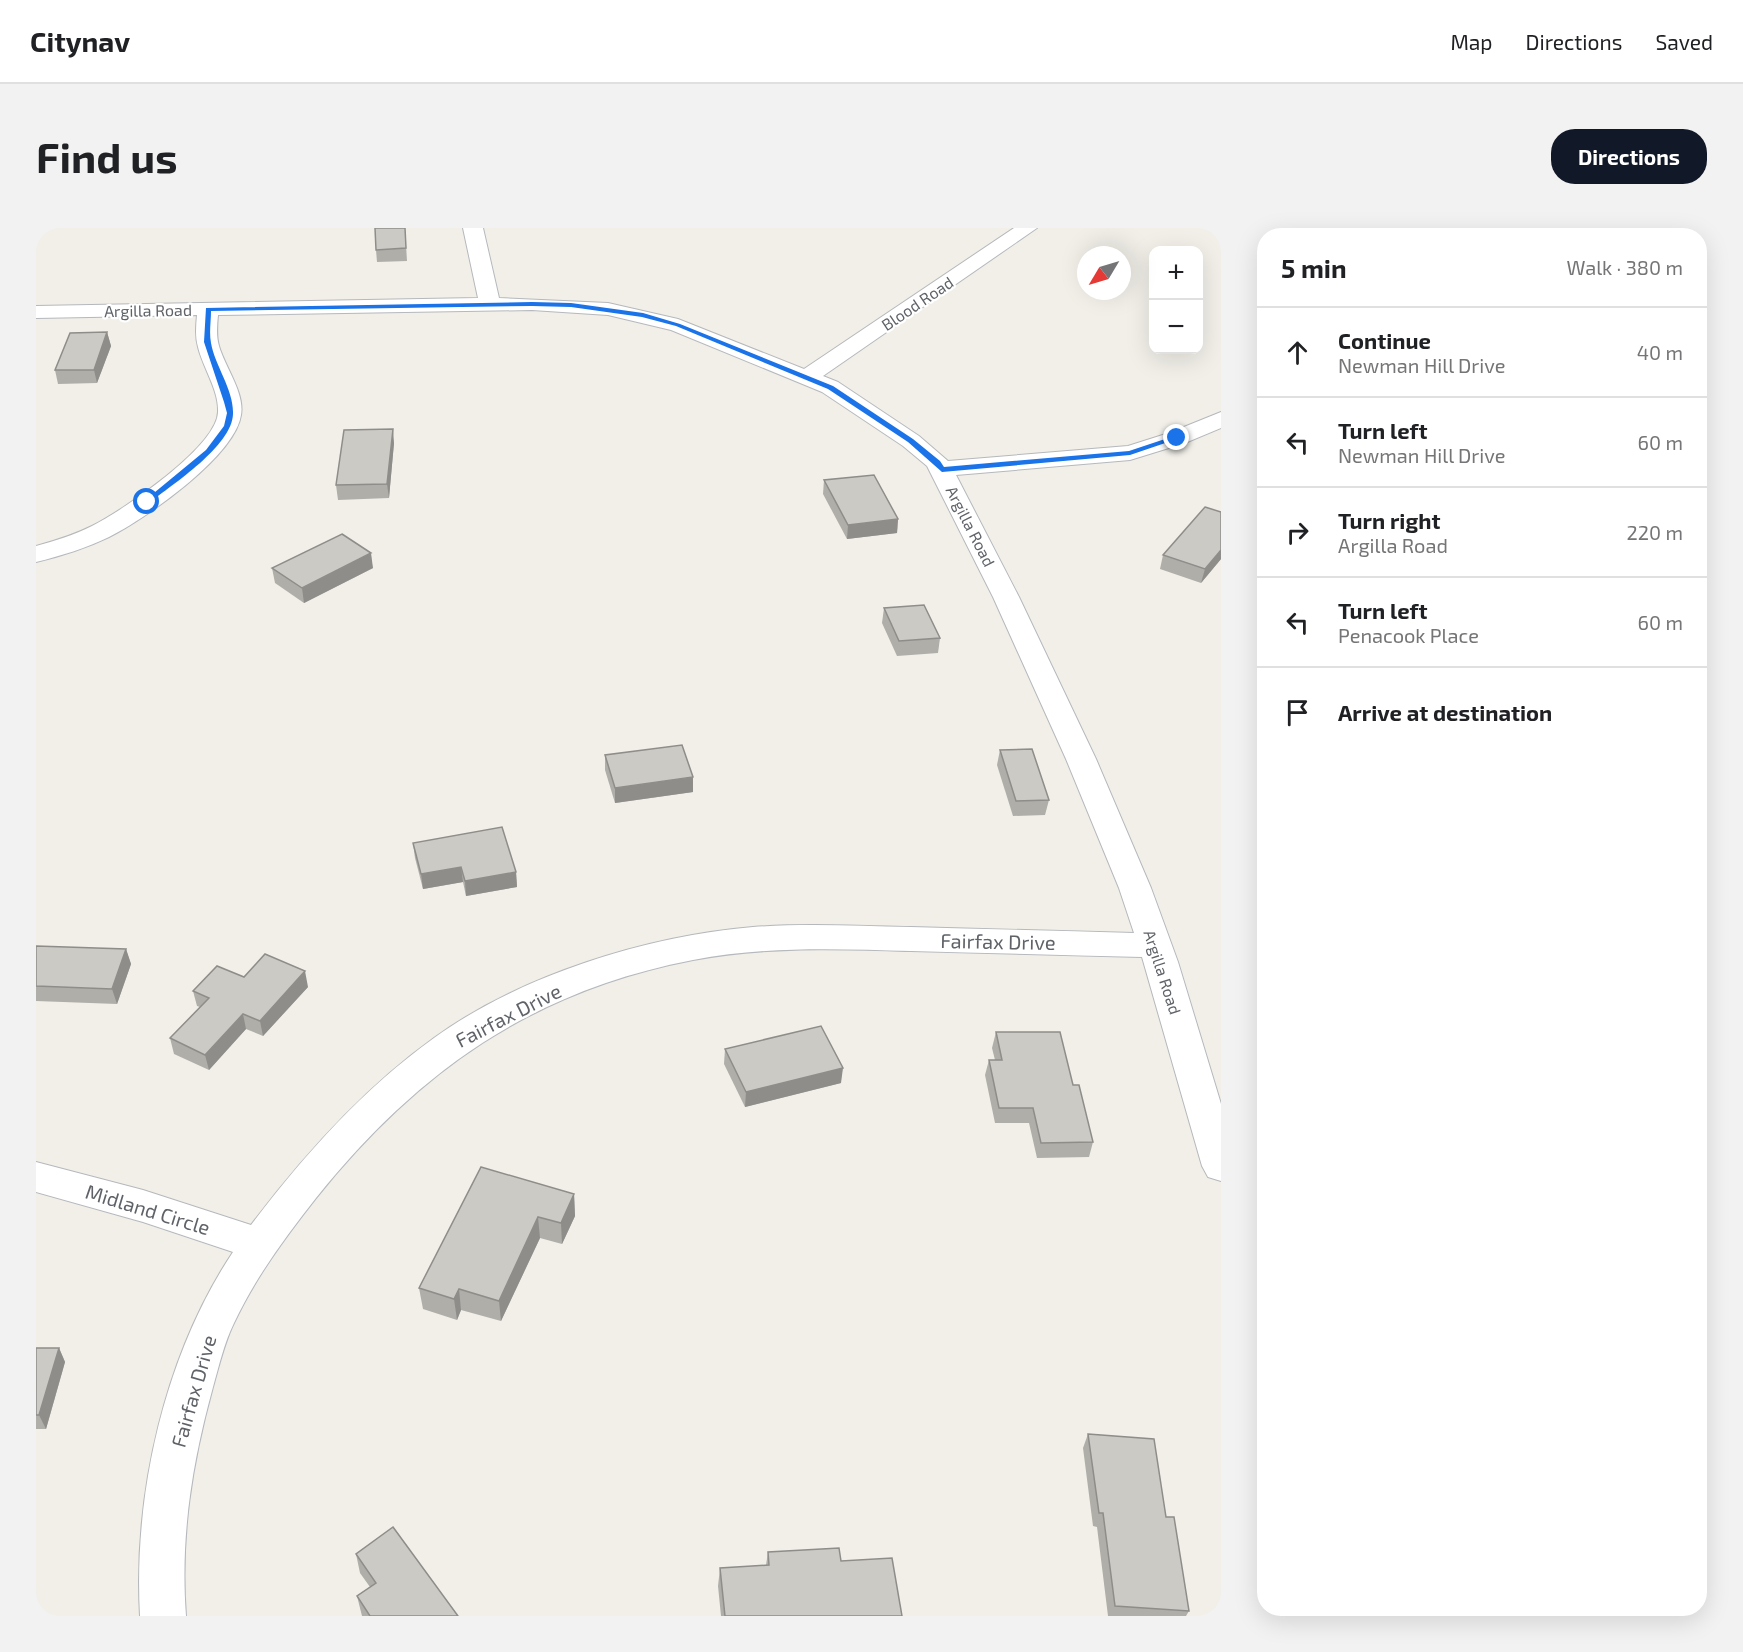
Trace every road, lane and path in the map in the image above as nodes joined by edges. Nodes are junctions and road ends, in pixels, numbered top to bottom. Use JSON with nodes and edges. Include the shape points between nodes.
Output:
{"nodes":[{"id":1,"x":473,"y":228,"type":"edge"},
{"id":2,"x":1020,"y":229,"type":"edge"},
{"id":3,"x":490,"y":304,"type":"junction"},
{"id":4,"x":208,"y":309,"type":"junction"},
{"id":5,"x":36,"y":312,"type":"edge"},
{"id":6,"x":807,"y":377,"type":"junction"},
{"id":7,"x":1221,"y":419,"type":"edge"},
{"id":8,"x":942,"y":470,"type":"junction"},
{"id":9,"x":36,"y":554,"type":"edge"},
{"id":10,"x":1155,"y":945,"type":"junction"},
{"id":11,"x":1221,"y":1166,"type":"edge"},
{"id":12,"x":36,"y":1177,"type":"edge"},
{"id":13,"x":260,"y":1244,"type":"junction"},
{"id":14,"x":164,"y":1616,"type":"edge"}],
"edges":[{"from":1,"to":3,"type":"street"},
{"from":2,"to":6,"type":"street","name":"Blood Road"},
{"from":3,"to":4,"type":"street","name":"Argilla Road"},
{"from":3,"to":6,"type":"street","name":"Argilla Road","via":[[571,305],[643,315],[678,325]]},
{"from":4,"to":5,"type":"street","name":"Argilla Road"},
{"from":4,"to":9,"type":"street","via":[[207,342],[230,413],[220,438],[195,464],[121,520],[76,542]]},
{"from":6,"to":8,"type":"street","name":"Argilla Road","via":[[859,405],[911,441]]},
{"from":7,"to":8,"type":"street","via":[[1130,453]]},
{"from":8,"to":10,"type":"street","name":"Argilla Road","via":[[1081,759]]},
{"from":10,"to":11,"type":"street","name":"Argilla Road"},
{"from":10,"to":13,"type":"street","name":"Fairfax Drive","via":[[782,938],[676,952],[581,979],[491,1020],[448,1046],[411,1076],[340,1145]]},
{"from":12,"to":13,"type":"street","name":"Midland Circle"},
{"from":13,"to":14,"type":"street","name":"Fairfax Drive","via":[[216,1317],[181,1422],[162,1543]]}]}
